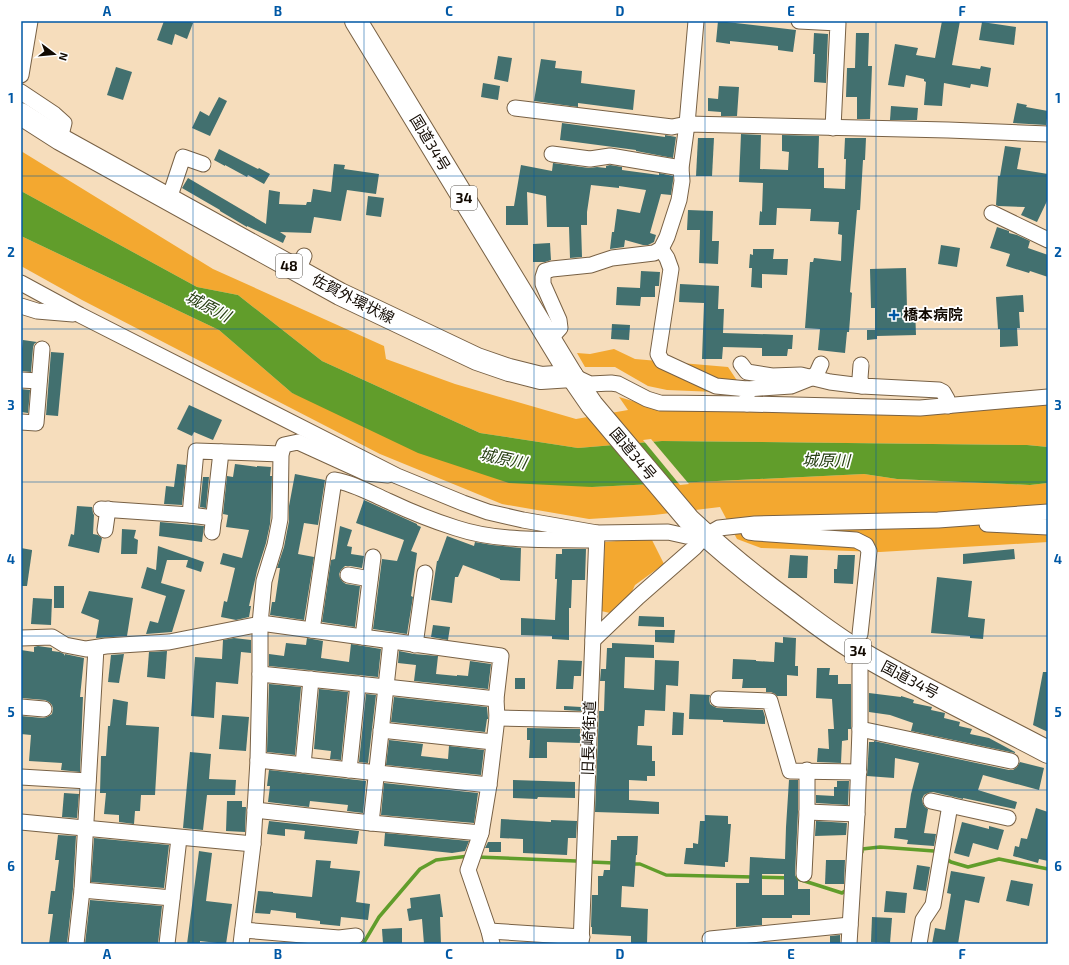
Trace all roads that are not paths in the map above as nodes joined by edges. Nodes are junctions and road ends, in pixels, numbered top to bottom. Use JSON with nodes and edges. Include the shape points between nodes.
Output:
{"nodes":[{"id":1,"x":30,"y":21,"type":"edge"},
{"id":2,"x":356,"y":21,"type":"edge"},
{"id":3,"x":696,"y":21,"type":"edge"},
{"id":4,"x":799,"y":21,"type":"edge"},
{"id":5,"x":21,"y":74,"type":"edge"},
{"id":6,"x":21,"y":92,"type":"edge"},
{"id":7,"x":515,"y":108,"type":"dead end"},
{"id":8,"x":21,"y":114,"type":"edge"},
{"id":9,"x":687,"y":124,"type":"junction"},
{"id":10,"x":833,"y":128,"type":"junction"},
{"id":11,"x":1048,"y":134,"type":"edge"},
{"id":12,"x":60,"y":138,"type":"junction"},
{"id":13,"x":552,"y":154,"type":"dead end"},
{"id":14,"x":203,"y":164,"type":"dead end"},
{"id":15,"x":681,"y":168,"type":"junction"},
{"id":16,"x":169,"y":199,"type":"junction"},
{"id":17,"x":992,"y":213,"type":"dead end"},
{"id":18,"x":1048,"y":240,"type":"edge"},
{"id":19,"x":661,"y":249,"type":"junction"},
{"id":20,"x":21,"y":283,"type":"edge"},
{"id":21,"x":21,"y":306,"type":"edge"},
{"id":22,"x":80,"y":315,"type":"junction"},
{"id":23,"x":550,"y":339,"type":"junction"},
{"id":24,"x":42,"y":350,"type":"dead end"},
{"id":25,"x":741,"y":364,"type":"dead end"},
{"id":26,"x":821,"y":364,"type":"dead end"},
{"id":27,"x":861,"y":365,"type":"dead end"},
{"id":28,"x":572,"y":376,"type":"junction"},
{"id":29,"x":811,"y":378,"type":"junction"},
{"id":30,"x":21,"y":380,"type":"edge"},
{"id":31,"x":39,"y":381,"type":"junction"},
{"id":32,"x":862,"y":386,"type":"junction"},
{"id":33,"x":747,"y":397,"type":"junction"},
{"id":34,"x":1048,"y":397,"type":"edge"},
{"id":35,"x":948,"y":406,"type":"junction"},
{"id":36,"x":21,"y":422,"type":"edge"},
{"id":37,"x":221,"y":452,"type":"junction"},
{"id":38,"x":281,"y":454,"type":"junction"},
{"id":39,"x":397,"y":476,"type":"junction"},
{"id":40,"x":1048,"y":512,"type":"edge"},
{"id":41,"x":190,"y":515,"type":"junction"},
{"id":42,"x":938,"y":520,"type":"junction"},
{"id":43,"x":726,"y":527,"type":"junction"},
{"id":44,"x":1048,"y":527,"type":"edge"},
{"id":45,"x":105,"y":530,"type":"dead end"},
{"id":46,"x":597,"y":533,"type":"junction"},
{"id":47,"x":705,"y":536,"type":"junction"},
{"id":48,"x":373,"y":557,"type":"dead end"},
{"id":49,"x":425,"y":573,"type":"dead end"},
{"id":50,"x":348,"y":575,"type":"dead end"},
{"id":51,"x":370,"y":579,"type":"junction"},
{"id":52,"x":260,"y":624,"type":"junction"},
{"id":53,"x":312,"y":630,"type":"junction"},
{"id":54,"x":860,"y":634,"type":"dead end"},
{"id":55,"x":363,"y":637,"type":"junction"},
{"id":56,"x":21,"y":638,"type":"edge"},
{"id":57,"x":593,"y":640,"type":"junction"},
{"id":58,"x":391,"y":641,"type":"junction"},
{"id":59,"x":415,"y":645,"type":"junction"},
{"id":60,"x":96,"y":648,"type":"junction"},
{"id":61,"x":860,"y":665,"type":"dead end"},
{"id":62,"x":260,"y":674,"type":"junction"},
{"id":63,"x":311,"y":679,"type":"junction"},
{"id":64,"x":358,"y":684,"type":"junction"},
{"id":65,"x":386,"y":687,"type":"junction"},
{"id":66,"x":496,"y":699,"type":"junction"},
{"id":67,"x":718,"y":699,"type":"dead end"},
{"id":68,"x":21,"y":707,"type":"edge"},
{"id":69,"x":44,"y":709,"type":"dead end"},
{"id":70,"x":496,"y":718,"type":"junction"},
{"id":71,"x":589,"y":720,"type":"junction"},
{"id":72,"x":860,"y":729,"type":"junction"},
{"id":73,"x":381,"y":730,"type":"junction"},
{"id":74,"x":493,"y":742,"type":"junction"},
{"id":75,"x":1048,"y":752,"type":"edge"},
{"id":76,"x":258,"y":760,"type":"junction"},
{"id":77,"x":1011,"y":761,"type":"dead end"},
{"id":78,"x":303,"y":765,"type":"junction"},
{"id":79,"x":349,"y":770,"type":"junction"},
{"id":80,"x":807,"y":770,"type":"junction"},
{"id":81,"x":859,"y":772,"type":"junction"},
{"id":82,"x":376,"y":773,"type":"junction"},
{"id":83,"x":21,"y":777,"type":"edge"},
{"id":84,"x":88,"y":781,"type":"junction"},
{"id":85,"x":489,"y":785,"type":"junction"},
{"id":86,"x":931,"y":800,"type":"dead end"},
{"id":87,"x":950,"y":805,"type":"junction"},
{"id":88,"x":255,"y":810,"type":"junction"},
{"id":89,"x":807,"y":812,"type":"junction"},
{"id":90,"x":857,"y":814,"type":"junction"},
{"id":91,"x":1008,"y":818,"type":"dead end"},
{"id":92,"x":21,"y":822,"type":"edge"},
{"id":93,"x":371,"y":823,"type":"junction"},
{"id":94,"x":85,"y":828,"type":"junction"},
{"id":95,"x":481,"y":833,"type":"junction"},
{"id":96,"x":179,"y":838,"type":"junction"},
{"id":97,"x":254,"y":844,"type":"junction"},
{"id":98,"x":804,"y":874,"type":"dead end"},
{"id":99,"x":82,"y":890,"type":"junction"},
{"id":100,"x":172,"y":898,"type":"junction"},
{"id":101,"x":850,"y":925,"type":"junction"},
{"id":102,"x":356,"y":936,"type":"dead end"},
{"id":103,"x":242,"y":937,"type":"edge"},
{"id":104,"x":491,"y":938,"type":"edge"},
{"id":105,"x":710,"y":939,"type":"dead end"},
{"id":106,"x":582,"y":941,"type":"edge"},
{"id":107,"x":76,"y":944,"type":"edge"},
{"id":108,"x":167,"y":944,"type":"edge"},
{"id":109,"x":849,"y":944,"type":"edge"},
{"id":110,"x":919,"y":944,"type":"edge"}],
"edges":[{"from":1,"to":5,"type":"street"},
{"from":2,"to":23,"type":"main road","name":"国道34号","number":"34"},
{"from":3,"to":9,"type":"street"},
{"from":4,"to":10,"type":"street","via":[[838,23]]},
{"from":6,"to":12,"type":"street","via":[[64,123]]},
{"from":7,"to":9,"type":"street","via":[[672,127]]},
{"from":8,"to":12,"type":"main road","name":"佐賀外環状線","number":"48"},
{"from":9,"to":10,"type":"street"},
{"from":9,"to":15,"type":"street"},
{"from":10,"to":11,"type":"street"},
{"from":12,"to":16,"type":"main road","name":"佐賀外環状線","number":"48"},
{"from":13,"to":15,"type":"street","via":[[590,159],[610,156]]},
{"from":14,"to":16,"type":"street","via":[[183,157]]},
{"from":15,"to":19,"type":"street","via":[[679,200]]},
{"from":16,"to":28,"type":"main road","name":"佐賀外環状線","number":"48","via":[[301,263],[340,294],[477,359],[540,378]]},
{"from":17,"to":18,"type":"street"},
{"from":19,"to":23,"type":"street","via":[[654,253],[612,258],[591,265],[545,271],[543,284],[560,328]]},
{"from":19,"to":33,"type":"street","via":[[668,258],[671,270],[658,354],[662,361]]},
{"from":20,"to":22,"type":"street"},
{"from":21,"to":22,"type":"street","via":[[37,311]]},
{"from":22,"to":39,"type":"street"},
{"from":23,"to":28,"type":"main road","name":"国道34号","number":"34"},
{"from":24,"to":31,"type":"street"},
{"from":25,"to":29,"type":"street","via":[[747,372],[772,376],[801,375]]},
{"from":26,"to":29,"type":"street"},
{"from":27,"to":32,"type":"street"},
{"from":28,"to":33,"type":"street","via":[[590,384],[618,384],[660,403]]},
{"from":28,"to":47,"type":"main road","name":"国道34号","number":"34","via":[[592,405]]},
{"from":29,"to":32,"type":"street"},
{"from":29,"to":33,"type":"street"},
{"from":30,"to":31,"type":"street"},
{"from":31,"to":36,"type":"street","via":[[36,423]]},
{"from":32,"to":35,"type":"street","via":[[939,390],[943,392]]},
{"from":33,"to":35,"type":"street","via":[[920,408]]},
{"from":34,"to":35,"type":"street"},
{"from":37,"to":38,"type":"street"},
{"from":37,"to":41,"type":"street","via":[[196,451]]},
{"from":37,"to":41,"type":"street","via":[[213,525]]},
{"from":38,"to":39,"type":"street","via":[[284,445],[298,442],[366,473]]},
{"from":38,"to":52,"type":"street","via":[[280,519],[264,581]]},
{"from":39,"to":46,"type":"street","via":[[488,512]]},
{"from":40,"to":42,"type":"street"},
{"from":41,"to":45,"type":"street","via":[[104,509]]},
{"from":42,"to":43,"type":"street","via":[[755,524]]},
{"from":42,"to":44,"type":"street"},
{"from":43,"to":47,"type":"street"},
{"from":43,"to":54,"type":"street","via":[[756,533],[856,540],[866,544],[869,551]]},
{"from":46,"to":47,"type":"street","via":[[668,532],[686,536]]},
{"from":46,"to":53,"type":"street","via":[[589,540],[474,534],[346,482],[334,480]]},
{"from":46,"to":57,"type":"street","name":"旧長崎街道"},
{"from":47,"to":57,"type":"street"},
{"from":47,"to":75,"type":"main road","name":"国道34号","number":"34","via":[[812,620],[860,652]]},
{"from":48,"to":51,"type":"street"},
{"from":49,"to":59,"type":"street"},
{"from":50,"to":51,"type":"street"},
{"from":51,"to":55,"type":"street"},
{"from":52,"to":53,"type":"street"},
{"from":52,"to":60,"type":"street","via":[[169,642]]},
{"from":52,"to":62,"type":"street"},
{"from":53,"to":55,"type":"street"},
{"from":55,"to":58,"type":"street"},
{"from":56,"to":60,"type":"street","via":[[52,637],[66,645]]},
{"from":57,"to":71,"type":"street","name":"旧長崎街道"},
{"from":58,"to":59,"type":"street"},
{"from":58,"to":65,"type":"street"},
{"from":59,"to":66,"type":"street","via":[[501,656]]},
{"from":60,"to":84,"type":"street"},
{"from":61,"to":72,"type":"street"},
{"from":62,"to":63,"type":"street"},
{"from":62,"to":76,"type":"street"},
{"from":63,"to":64,"type":"street"},
{"from":63,"to":78,"type":"street"},
{"from":64,"to":65,"type":"street"},
{"from":64,"to":79,"type":"street"},
{"from":65,"to":66,"type":"street"},
{"from":65,"to":73,"type":"street"},
{"from":66,"to":70,"type":"street"},
{"from":67,"to":80,"type":"street","via":[[770,701],[790,771]]},
{"from":68,"to":69,"type":"street"},
{"from":70,"to":71,"type":"street"},
{"from":70,"to":74,"type":"street"},
{"from":71,"to":106,"type":"street","name":"旧長崎街道"},
{"from":72,"to":77,"type":"street"},
{"from":72,"to":81,"type":"street"},
{"from":73,"to":74,"type":"street"},
{"from":73,"to":82,"type":"street"},
{"from":74,"to":85,"type":"street"},
{"from":76,"to":78,"type":"street"},
{"from":76,"to":88,"type":"street"},
{"from":78,"to":79,"type":"street"},
{"from":79,"to":82,"type":"street"},
{"from":80,"to":81,"type":"street"},
{"from":80,"to":89,"type":"street"},
{"from":81,"to":90,"type":"street"},
{"from":82,"to":85,"type":"street"},
{"from":82,"to":93,"type":"street"},
{"from":83,"to":84,"type":"street"},
{"from":84,"to":94,"type":"street"},
{"from":85,"to":95,"type":"street"},
{"from":86,"to":87,"type":"street"},
{"from":87,"to":91,"type":"street"},
{"from":87,"to":110,"type":"street","via":[[933,905],[923,920]]},
{"from":88,"to":93,"type":"street"},
{"from":88,"to":97,"type":"street"},
{"from":89,"to":90,"type":"street"},
{"from":89,"to":98,"type":"street"},
{"from":90,"to":101,"type":"street"},
{"from":92,"to":94,"type":"street"},
{"from":93,"to":95,"type":"street"},
{"from":94,"to":96,"type":"street"},
{"from":94,"to":99,"type":"street"},
{"from":95,"to":104,"type":"street","via":[[468,870]]},
{"from":96,"to":97,"type":"street"},
{"from":96,"to":100,"type":"street"},
{"from":97,"to":103,"type":"street"},
{"from":99,"to":100,"type":"street"},
{"from":99,"to":107,"type":"street"},
{"from":100,"to":108,"type":"street"},
{"from":101,"to":105,"type":"street"},
{"from":101,"to":109,"type":"street"},
{"from":102,"to":103,"type":"street"},
{"from":104,"to":106,"type":"street"}]}
